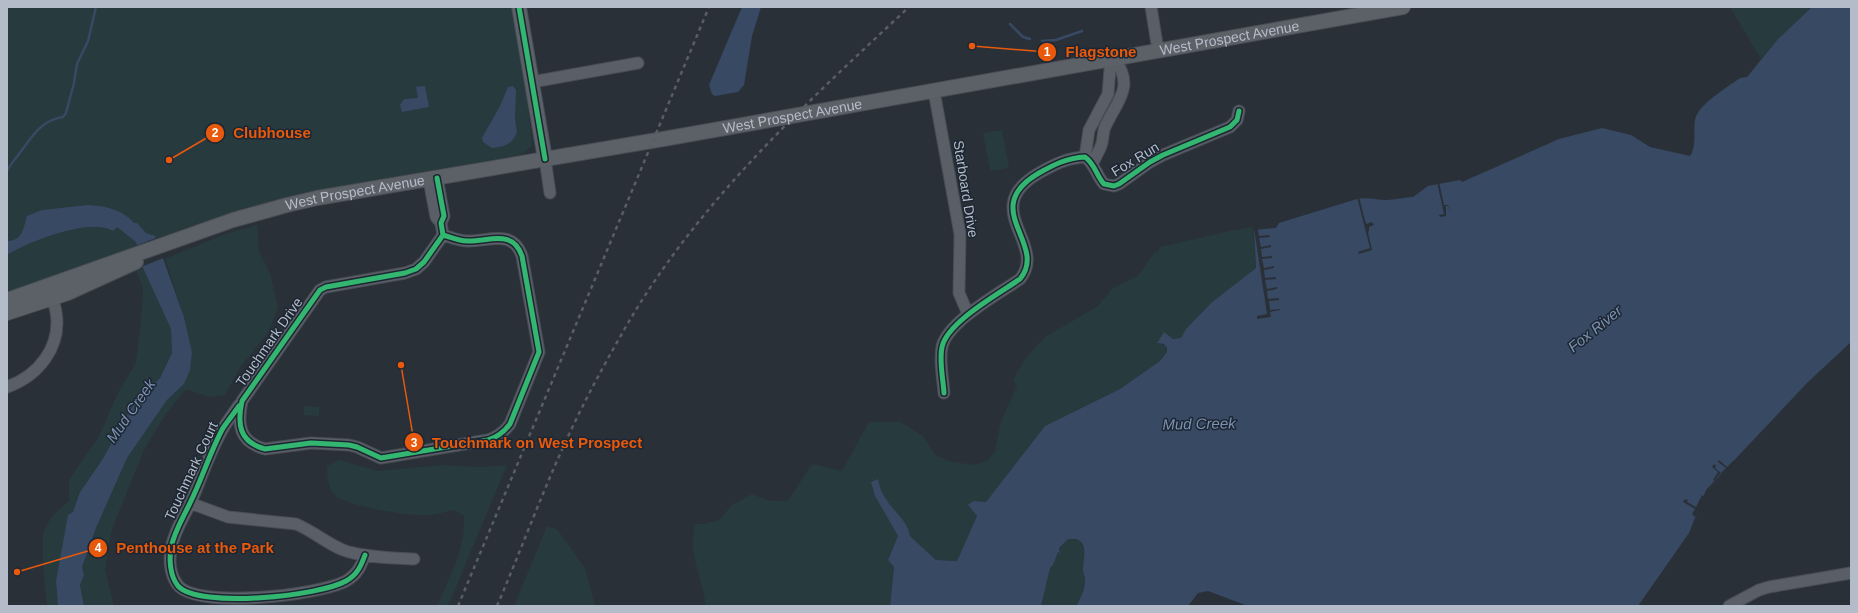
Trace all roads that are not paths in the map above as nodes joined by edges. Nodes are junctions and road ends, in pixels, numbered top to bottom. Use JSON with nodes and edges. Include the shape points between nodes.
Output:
{"nodes":[{"id":1,"x":519,"y":7,"type":"edge"},
{"id":2,"x":1151,"y":7,"type":"edge"},
{"id":3,"x":1403,"y":7,"type":"edge"},
{"id":4,"x":1158,"y":50,"type":"junction"},
{"id":5,"x":1114,"y":58,"type":"junction"},
{"id":6,"x":638,"y":63,"type":"dead end"},
{"id":7,"x":532,"y":82,"type":"junction"},
{"id":8,"x":934,"y":91,"type":"junction"},
{"id":9,"x":1238,"y":111,"type":"dead end"},
{"id":10,"x":545,"y":159,"type":"junction"},
{"id":11,"x":1089,"y":160,"type":"junction"},
{"id":12,"x":433,"y":179,"type":"junction"},
{"id":13,"x":550,"y":193,"type":"dead end"},
{"id":14,"x":443,"y":235,"type":"junction"},
{"id":15,"x":50,"y":292,"type":"junction"},
{"id":16,"x":7,"y":300,"type":"edge"},
{"id":17,"x":7,"y":313,"type":"edge"},
{"id":18,"x":968,"y":314,"type":"junction"},
{"id":19,"x":7,"y":387,"type":"edge"},
{"id":20,"x":944,"y":393,"type":"dead end"},
{"id":21,"x":242,"y":401,"type":"junction"},
{"id":22,"x":221,"y":433,"type":"junction"},
{"id":23,"x":248,"y":442,"type":"junction"},
{"id":24,"x":190,"y":503,"type":"junction"},
{"id":25,"x":365,"y":555,"type":"junction"},
{"id":26,"x":414,"y":559,"type":"dead end"},
{"id":27,"x":1851,"y":574,"type":"edge"},
{"id":28,"x":1744,"y":602,"type":"edge"},
{"id":29,"x":1730,"y":606,"type":"edge"}],
"edges":[{"from":1,"to":7,"type":"main road"},
{"from":2,"to":4,"type":"street"},
{"from":3,"to":4,"type":"main road","name":"West Prospect Avenue"},
{"from":4,"to":5,"type":"main road","name":"West Prospect Avenue"},
{"from":5,"to":8,"type":"main road","name":"West Prospect Avenue"},
{"from":5,"to":11,"type":"street","via":[[1110,69],[1109,89],[1089,130]]},
{"from":6,"to":7,"type":"street"},
{"from":7,"to":10,"type":"main road"},
{"from":8,"to":10,"type":"main road","name":"West Prospect Avenue"},
{"from":8,"to":18,"type":"street","name":"Starboard Drive","via":[[960,234],[959,293]]},
{"from":9,"to":11,"type":"street","name":"Fox Run","via":[[1237,120],[1230,127],[1163,155],[1114,186],[1104,184]]},
{"from":10,"to":12,"type":"main road","name":"West Prospect Avenue"},
{"from":10,"to":13,"type":"street"},
{"from":11,"to":18,"type":"street","via":[[1071,159],[1056,163],[1029,179],[1019,190],[1013,203],[1013,211],[1027,255],[1026,270],[1020,279]]},
{"from":12,"to":14,"type":"street","via":[[444,216],[441,223]]},
{"from":12,"to":15,"type":"main road","name":"West Prospect Avenue","via":[[287,204],[184,238],[137,257],[98,280]]},
{"from":14,"to":21,"type":"street","name":"Touchmark Drive","via":[[416,269],[320,290]]},
{"from":14,"to":23,"type":"street","via":[[465,241],[505,239],[517,246],[522,256],[539,352],[510,424],[505,430],[488,440],[381,458],[348,445],[311,443],[265,449]]},
{"from":15,"to":16,"type":"main road","name":"West Prospect Avenue"},
{"from":15,"to":17,"type":"main road","name":"West Prospect Avenue"},
{"from":15,"to":19,"type":"street","via":[[57,324],[50,350],[35,371],[22,381]]},
{"from":18,"to":20,"type":"street","via":[[955,325],[943,342],[941,354]]},
{"from":21,"to":22,"type":"street","name":"Touchmark Court"},
{"from":21,"to":23,"type":"street","name":"Touchmark Drive","via":[[240,429]]},
{"from":22,"to":23,"type":"street","via":[[233,431]]},
{"from":22,"to":24,"type":"street","name":"Touchmark Court"},
{"from":24,"to":25,"type":"street","name":"Touchmark Court","via":[[228,517],[296,524],[335,546]]},
{"from":24,"to":25,"type":"street","name":"Touchmark Court","via":[[175,533],[170,560],[177,585],[189,594],[238,598],[315,591],[346,581],[360,568]]},
{"from":25,"to":26,"type":"street","name":"Touchmark Court"},
{"from":27,"to":28,"type":"street","via":[[1769,588]]},
{"from":28,"to":29,"type":"street"}]}
